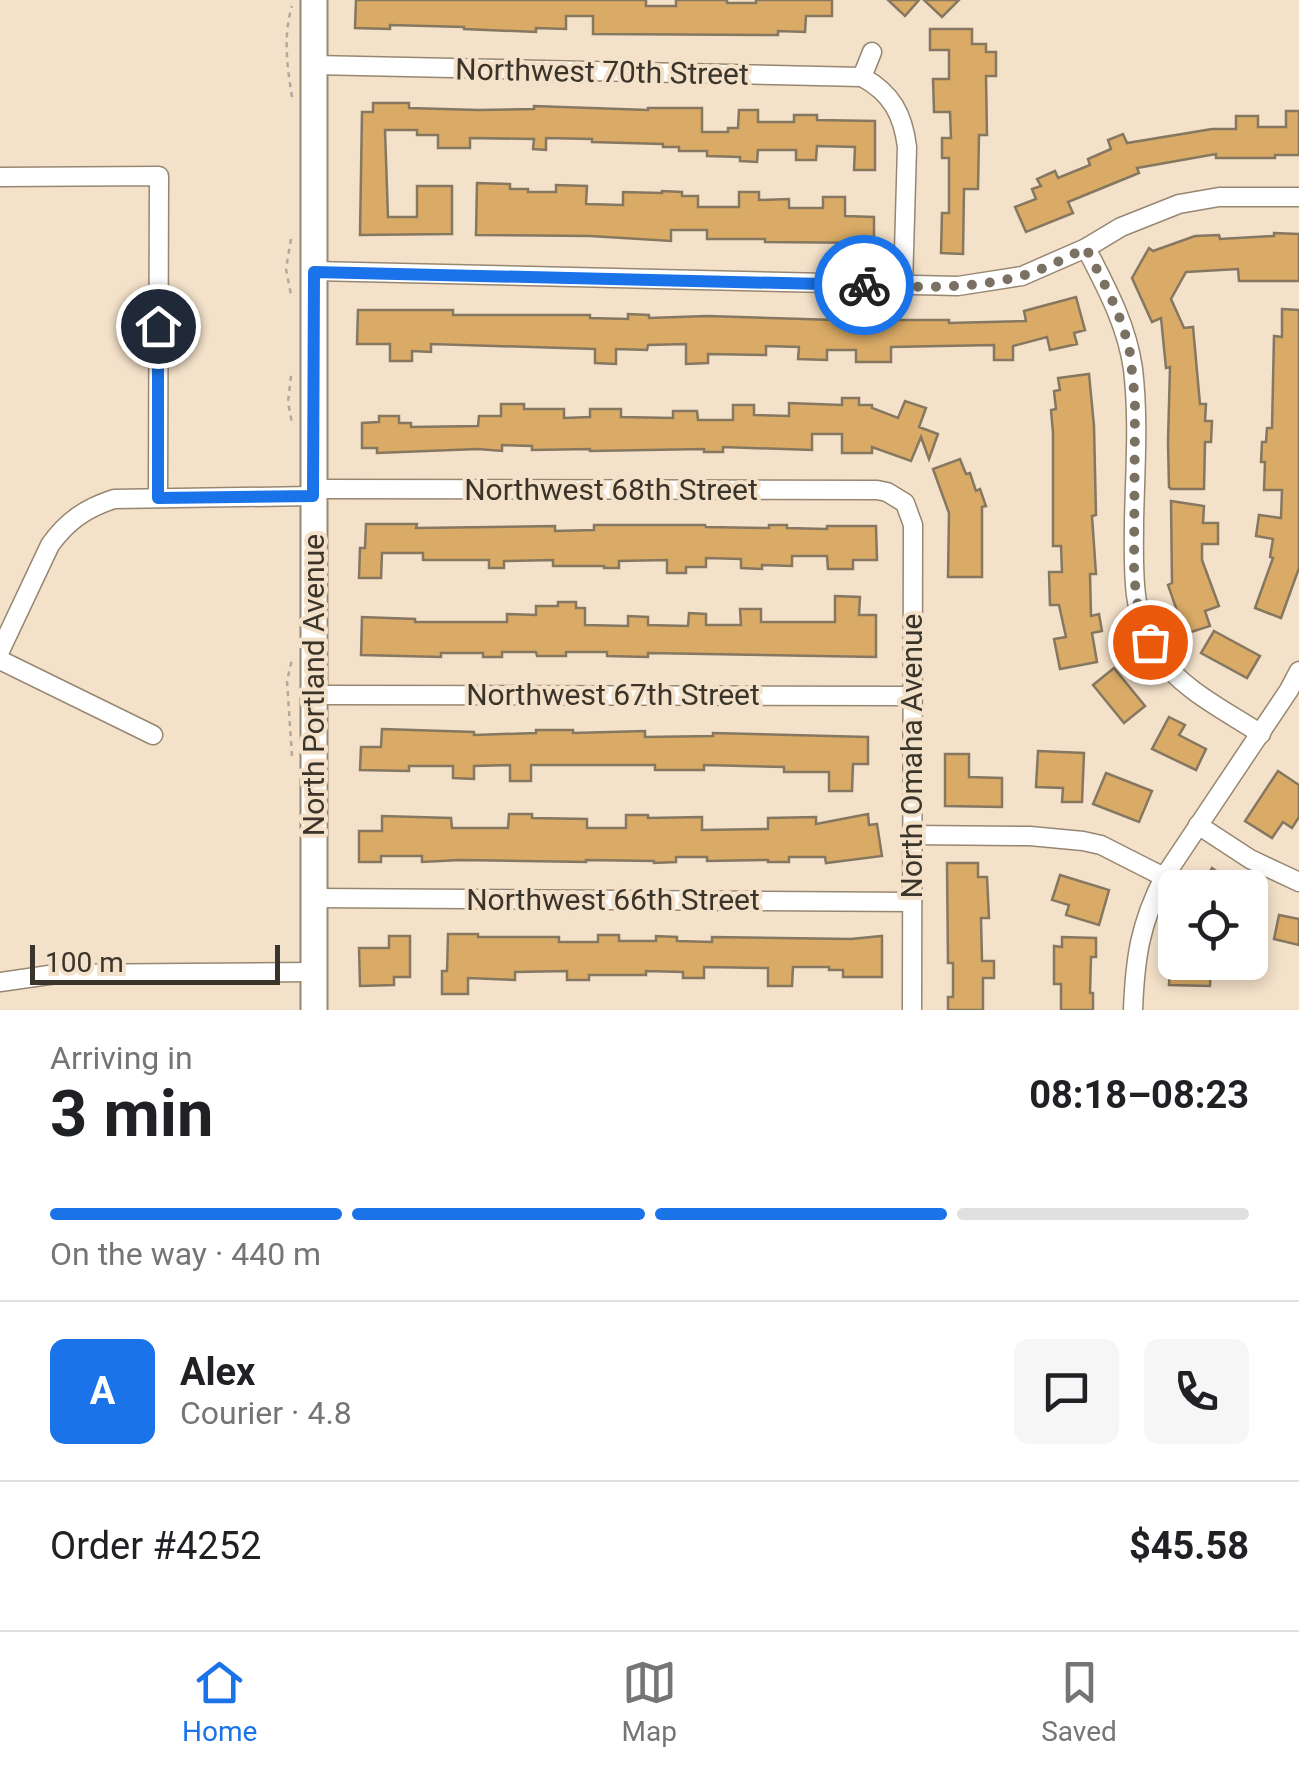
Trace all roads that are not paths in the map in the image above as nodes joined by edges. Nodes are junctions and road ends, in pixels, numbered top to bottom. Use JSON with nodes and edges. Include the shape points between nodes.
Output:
{"nodes":[{"id":1,"x":314,"y":0,"type":"edge"},
{"id":2,"x":872,"y":52,"type":"dead end"},
{"id":3,"x":314,"y":65,"type":"junction"},
{"id":4,"x":862,"y":77,"type":"junction"},
{"id":5,"x":0,"y":177,"type":"edge"},
{"id":6,"x":1299,"y":197,"type":"edge"},
{"id":7,"x":1086,"y":248,"type":"junction"},
{"id":8,"x":314,"y":272,"type":"junction"},
{"id":9,"x":903,"y":286,"type":"junction"},
{"id":10,"x":313,"y":492,"type":"junction"},
{"id":11,"x":158,"y":498,"type":"junction"},
{"id":12,"x":905,"y":502,"type":"joint"},
{"id":13,"x":0,"y":651,"type":"edge"},
{"id":14,"x":0,"y":660,"type":"edge"},
{"id":15,"x":1299,"y":672,"type":"edge"},
{"id":16,"x":314,"y":694,"type":"junction"},
{"id":17,"x":912,"y":696,"type":"junction"},
{"id":18,"x":1261,"y":734,"type":"junction"},
{"id":19,"x":154,"y":735,"type":"dead end"},
{"id":20,"x":1198,"y":825,"type":"junction"},
{"id":21,"x":912,"y":835,"type":"junction"},
{"id":22,"x":1169,"y":870,"type":"edge"},
{"id":23,"x":1158,"y":874,"type":"edge"},
{"id":24,"x":1299,"y":882,"type":"edge"},
{"id":25,"x":1158,"y":889,"type":"edge"},
{"id":26,"x":314,"y":898,"type":"junction"},
{"id":27,"x":912,"y":902,"type":"junction"},
{"id":28,"x":314,"y":972,"type":"junction"},
{"id":29,"x":0,"y":982,"type":"edge"},
{"id":30,"x":314,"y":1010,"type":"edge"},
{"id":31,"x":912,"y":1010,"type":"edge"},
{"id":32,"x":1132,"y":1010,"type":"edge"}],
"edges":[{"from":1,"to":3,"type":"street","name":"North Portland Avenue"},
{"from":2,"to":4,"type":"street"},
{"from":3,"to":4,"type":"street","name":"Northwest 70th Street"},
{"from":3,"to":8,"type":"street","name":"North Portland Avenue"},
{"from":4,"to":9,"type":"street","via":[[888,94],[905,131]]},
{"from":5,"to":11,"type":"street","via":[[159,176]]},
{"from":6,"to":7,"type":"street","via":[[1179,204]]},
{"from":7,"to":9,"type":"street","via":[[1022,276]]},
{"from":7,"to":18,"type":"street","via":[[1130,353],[1134,577],[1143,625],[1170,670]]},
{"from":8,"to":9,"type":"street"},
{"from":8,"to":10,"type":"street","name":"North Portland Avenue"},
{"from":10,"to":11,"type":"street","name":"Northwest 68th Street"},
{"from":10,"to":12,"type":"street","name":"Northwest 68th Street","via":[[877,490]]},
{"from":10,"to":16,"type":"street","name":"North Portland Avenue"},
{"from":11,"to":13,"type":"street","name":"Northwest 68th Street","via":[[95,505],[60,530]]},
{"from":12,"to":17,"type":"street","name":"North Omaha Avenue","via":[[913,525]]},
{"from":14,"to":19,"type":"street"},
{"from":15,"to":18,"type":"street"},
{"from":16,"to":17,"type":"street","name":"Northwest 67th Street"},
{"from":16,"to":26,"type":"street","name":"North Portland Avenue"},
{"from":17,"to":21,"type":"street","name":"North Omaha Avenue"},
{"from":18,"to":20,"type":"street"},
{"from":20,"to":22,"type":"street"},
{"from":20,"to":24,"type":"street"},
{"from":21,"to":23,"type":"street","via":[[1083,840]]},
{"from":21,"to":27,"type":"street","name":"North Omaha Avenue"},
{"from":25,"to":32,"type":"street","via":[[1139,939]]},
{"from":26,"to":27,"type":"street","name":"Northwest 66th Street"},
{"from":26,"to":28,"type":"street","name":"North Portland Avenue"},
{"from":27,"to":31,"type":"street","name":"North Omaha Avenue"},
{"from":28,"to":29,"type":"street","via":[[56,974]]},
{"from":28,"to":30,"type":"street","name":"North Portland Avenue"}]}
